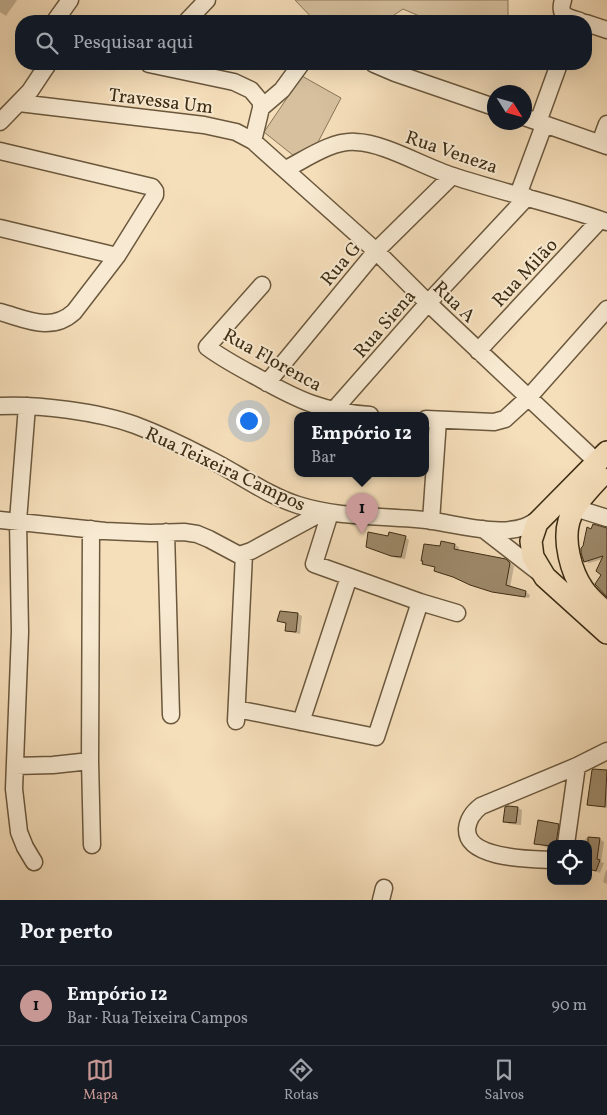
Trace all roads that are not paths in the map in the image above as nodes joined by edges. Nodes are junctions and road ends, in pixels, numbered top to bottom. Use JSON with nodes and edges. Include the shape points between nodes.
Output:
{"nodes":[{"id":1,"x":70,"y":0,"type":"edge"},
{"id":2,"x":207,"y":0,"type":"edge"},
{"id":3,"x":59,"y":15,"type":"edge"},
{"id":4,"x":193,"y":15,"type":"edge"},
{"id":5,"x":592,"y":25,"type":"edge"},
{"id":6,"x":607,"y":30,"type":"edge"},
{"id":7,"x":45,"y":70,"type":"edge"},
{"id":8,"x":176,"y":70,"type":"edge"},
{"id":9,"x":297,"y":70,"type":"edge"},
{"id":10,"x":388,"y":70,"type":"edge"},
{"id":11,"x":557,"y":70,"type":"edge"},
{"id":12,"x":19,"y":103,"type":"junction"},
{"id":13,"x":487,"y":105,"type":"edge"},
{"id":14,"x":261,"y":108,"type":"junction"},
{"id":15,"x":536,"y":121,"type":"edge"},
{"id":16,"x":0,"y":122,"type":"edge"},
{"id":17,"x":607,"y":124,"type":"edge"},
{"id":18,"x":253,"y":141,"type":"junction"},
{"id":19,"x":604,"y":144,"type":"edge"},
{"id":20,"x":0,"y":151,"type":"edge"},
{"id":21,"x":286,"y":169,"type":"junction"},
{"id":22,"x":452,"y":176,"type":"junction"},
{"id":23,"x":523,"y":196,"type":"junction"},
{"id":24,"x":604,"y":221,"type":"edge"},
{"id":25,"x":0,"y":228,"type":"edge"},
{"id":26,"x":376,"y":251,"type":"junction"},
{"id":27,"x":117,"y":256,"type":"junction"},
{"id":28,"x":262,"y":285,"type":"dead end"},
{"id":29,"x":428,"y":303,"type":"junction"},
{"id":30,"x":607,"y":309,"type":"edge"},
{"id":31,"x":0,"y":312,"type":"edge"},
{"id":32,"x":478,"y":351,"type":"junction"},
{"id":33,"x":267,"y":382,"type":"junction"},
{"id":34,"x":529,"y":397,"type":"junction"},
{"id":35,"x":0,"y":406,"type":"edge"},
{"id":36,"x":28,"y":406,"type":"junction"},
{"id":37,"x":333,"y":411,"type":"junction"},
{"id":38,"x":342,"y":412,"type":"edge"},
{"id":39,"x":432,"y":420,"type":"edge"},
{"id":40,"x":604,"y":461,"type":"edge"},
{"id":41,"x":326,"y":513,"type":"junction"},
{"id":42,"x":543,"y":516,"type":"junction"},
{"id":43,"x":572,"y":518,"type":"junction"},
{"id":44,"x":607,"y":518,"type":"edge"},
{"id":45,"x":0,"y":520,"type":"edge"},
{"id":46,"x":18,"y":521,"type":"junction"},
{"id":47,"x":430,"y":521,"type":"junction"},
{"id":48,"x":91,"y":529,"type":"junction"},
{"id":49,"x":483,"y":529,"type":"junction"},
{"id":50,"x":166,"y":532,"type":"junction"},
{"id":51,"x":244,"y":554,"type":"junction"},
{"id":52,"x":572,"y":568,"type":"junction"},
{"id":53,"x":349,"y":576,"type":"junction"},
{"id":54,"x":545,"y":577,"type":"junction"},
{"id":55,"x":420,"y":602,"type":"junction"},
{"id":56,"x":457,"y":613,"type":"dead end"},
{"id":57,"x":607,"y":614,"type":"edge"},
{"id":58,"x":607,"y":634,"type":"edge"},
{"id":59,"x":171,"y":714,"type":"dead end"},
{"id":60,"x":301,"y":722,"type":"junction"},
{"id":61,"x":607,"y":751,"type":"edge"},
{"id":62,"x":90,"y":762,"type":"junction"},
{"id":63,"x":14,"y":766,"type":"junction"},
{"id":64,"x":577,"y":766,"type":"junction"},
{"id":65,"x":7,"y":789,"type":"edge"},
{"id":66,"x":567,"y":840,"type":"edge"},
{"id":67,"x":92,"y":845,"type":"dead end"},
{"id":68,"x":547,"y":860,"type":"edge"},
{"id":69,"x":34,"y":862,"type":"dead end"}],
"edges":[{"from":1,"to":3,"type":"street"},
{"from":2,"to":4,"type":"street"},
{"from":5,"to":6,"type":"street"},
{"from":7,"to":12,"type":"street"},
{"from":8,"to":14,"type":"street","via":[[243,85],[257,96]]},
{"from":9,"to":14,"type":"street","via":[[282,90]]},
{"from":10,"to":13,"type":"street"},
{"from":11,"to":15,"type":"street"},
{"from":12,"to":16,"type":"street"},
{"from":12,"to":18,"type":"street","name":"Travessa Um","via":[[204,125],[236,132]]},
{"from":14,"to":18,"type":"street"},
{"from":15,"to":19,"type":"street"},
{"from":15,"to":23,"type":"street"},
{"from":17,"to":19,"type":"street"},
{"from":18,"to":21,"type":"street","name":"Travessa Um"},
{"from":20,"to":27,"type":"street","via":[[152,187],[155,191],[153,200]]},
{"from":21,"to":22,"type":"street","name":"Rua Veneza","via":[[340,143],[355,141],[372,144]]},
{"from":21,"to":26,"type":"street","name":"Rua A"},
{"from":22,"to":23,"type":"street","name":"Rua Veneza"},
{"from":22,"to":26,"type":"street","name":"Rua G"},
{"from":23,"to":24,"type":"street","name":"Rua Veneza"},
{"from":23,"to":29,"type":"street","name":"Rua Siena"},
{"from":24,"to":32,"type":"street","name":"Rua Milão"},
{"from":25,"to":27,"type":"street"},
{"from":26,"to":29,"type":"street","name":"Rua A"},
{"from":26,"to":33,"type":"street","name":"Rua G"},
{"from":27,"to":31,"type":"street","via":[[66,319],[45,324]]},
{"from":28,"to":33,"type":"street","name":"Rua Florenca","via":[[207,347],[220,358]]},
{"from":29,"to":32,"type":"street","name":"Rua A"},
{"from":29,"to":37,"type":"street","name":"Rua Siena"},
{"from":30,"to":34,"type":"street"},
{"from":32,"to":34,"type":"street","name":"Rua A"},
{"from":33,"to":37,"type":"street","name":"Rua Florenca","via":[[298,399]]},
{"from":34,"to":39,"type":"street","via":[[505,419],[494,422]]},
{"from":34,"to":40,"type":"street","name":"Rua A"},
{"from":35,"to":36,"type":"street","name":"Rua Teixeira Campos"},
{"from":36,"to":41,"type":"street","name":"Rua Teixeira Campos","via":[[133,425],[207,458],[274,496]]},
{"from":36,"to":46,"type":"street"},
{"from":37,"to":38,"type":"street","name":"Rua Florenca"},
{"from":39,"to":47,"type":"street"},
{"from":40,"to":42,"type":"main road"},
{"from":40,"to":43,"type":"main road"},
{"from":41,"to":47,"type":"street","name":"Rua Teixeira Campos"},
{"from":41,"to":51,"type":"street"},
{"from":41,"to":53,"type":"street","via":[[314,564]]},
{"from":42,"to":43,"type":"main road"},
{"from":42,"to":49,"type":"street","name":"Rua Teixeira Campos","via":[[513,530]]},
{"from":42,"to":54,"type":"main road","via":[[533,532],[531,549]]},
{"from":43,"to":44,"type":"street"},
{"from":43,"to":52,"type":"main road","via":[[568,549]]},
{"from":45,"to":46,"type":"street"},
{"from":46,"to":48,"type":"street"},
{"from":46,"to":63,"type":"street","via":[[20,632]]},
{"from":47,"to":49,"type":"street","name":"Rua Teixeira Campos"},
{"from":48,"to":50,"type":"street"},
{"from":48,"to":62,"type":"street"},
{"from":49,"to":54,"type":"street","name":"Rua Teixeira Campos"},
{"from":50,"to":51,"type":"street","via":[[197,534],[234,554]]},
{"from":50,"to":59,"type":"street"},
{"from":51,"to":60,"type":"street","via":[[237,715]]},
{"from":52,"to":54,"type":"main road","via":[[556,576]]},
{"from":52,"to":57,"type":"main road","via":[[582,588]]},
{"from":53,"to":55,"type":"street"},
{"from":53,"to":60,"type":"street"},
{"from":54,"to":58,"type":"main road","name":"Rua Teixeira Campos"},
{"from":55,"to":56,"type":"street"},
{"from":55,"to":60,"type":"street","via":[[376,737]]},
{"from":61,"to":64,"type":"street"},
{"from":62,"to":63,"type":"street"},
{"from":62,"to":67,"type":"street"},
{"from":63,"to":65,"type":"street"},
{"from":64,"to":66,"type":"street"},
{"from":64,"to":68,"type":"street","via":[[481,806],[467,826],[471,842],[487,852]]},
{"from":65,"to":69,"type":"street","via":[[19,832]]}]}
